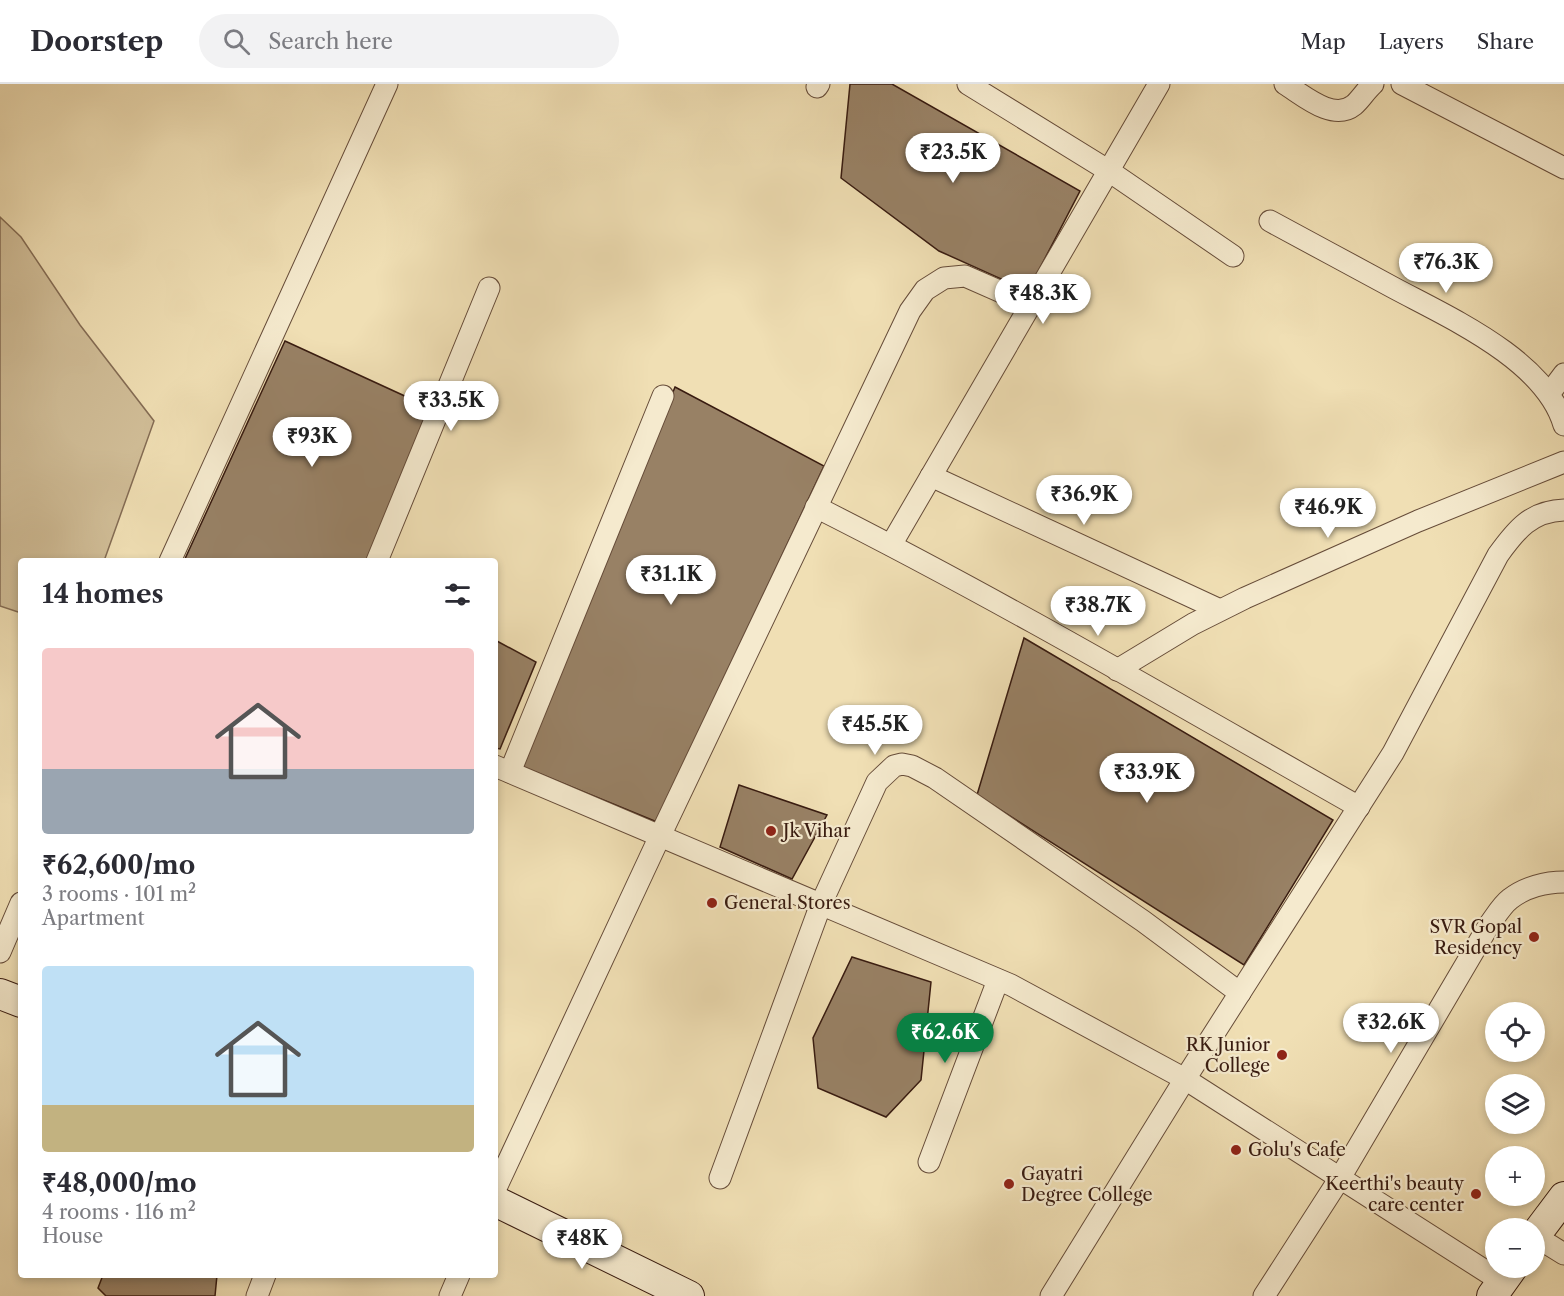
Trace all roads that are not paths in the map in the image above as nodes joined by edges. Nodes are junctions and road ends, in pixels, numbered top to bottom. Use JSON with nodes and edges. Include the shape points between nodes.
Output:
{"nodes":[{"id":1,"x":387,"y":84,"type":"edge"},
{"id":2,"x":968,"y":84,"type":"edge"},
{"id":3,"x":1159,"y":84,"type":"edge"},
{"id":4,"x":1285,"y":84,"type":"edge"},
{"id":5,"x":1373,"y":84,"type":"edge"},
{"id":6,"x":1402,"y":84,"type":"edge"},
{"id":7,"x":1564,"y":168,"type":"edge"},
{"id":8,"x":1109,"y":171,"type":"junction"},
{"id":9,"x":1270,"y":220,"type":"dead end"},
{"id":10,"x":1233,"y":256,"type":"dead end"},
{"id":11,"x":489,"y":288,"type":"dead end"},
{"id":12,"x":1031,"y":305,"type":"junction"},
{"id":13,"x":1564,"y":374,"type":"edge"},
{"id":14,"x":1549,"y":394,"type":"junction"},
{"id":15,"x":663,"y":396,"type":"dead end"},
{"id":16,"x":1564,"y":425,"type":"edge"},
{"id":17,"x":1564,"y":462,"type":"edge"},
{"id":18,"x":931,"y":476,"type":"junction"},
{"id":19,"x":816,"y":507,"type":"junction"},
{"id":20,"x":1564,"y":510,"type":"edge"},
{"id":21,"x":891,"y":545,"type":"junction"},
{"id":22,"x":171,"y":558,"type":"edge"},
{"id":23,"x":378,"y":558,"type":"edge"},
{"id":24,"x":1220,"y":610,"type":"junction"},
{"id":25,"x":1117,"y":670,"type":"junction"},
{"id":26,"x":503,"y":769,"type":"edge"},
{"id":27,"x":1359,"y":807,"type":"junction"},
{"id":28,"x":660,"y":836,"type":"junction"},
{"id":29,"x":1564,"y":882,"type":"edge"},
{"id":30,"x":821,"y":904,"type":"junction"},
{"id":31,"x":18,"y":910,"type":"edge"},
{"id":32,"x":0,"y":952,"type":"edge"},
{"id":33,"x":998,"y":980,"type":"junction"},
{"id":34,"x":1240,"y":993,"type":"junction"},
{"id":35,"x":0,"y":994,"type":"edge"},
{"id":36,"x":18,"y":1001,"type":"edge"},
{"id":37,"x":1185,"y":1078,"type":"junction"},
{"id":38,"x":929,"y":1162,"type":"dead end"},
{"id":39,"x":720,"y":1178,"type":"dead end"},
{"id":40,"x":1340,"y":1178,"type":"junction"},
{"id":41,"x":498,"y":1184,"type":"edge"},
{"id":42,"x":1564,"y":1197,"type":"edge"},
{"id":43,"x":498,"y":1202,"type":"edge"},
{"id":44,"x":1545,"y":1223,"type":"edge"},
{"id":45,"x":1545,"y":1243,"type":"edge"},
{"id":46,"x":1564,"y":1254,"type":"edge"},
{"id":47,"x":264,"y":1278,"type":"edge"},
{"id":48,"x":458,"y":1278,"type":"edge"},
{"id":49,"x":1502,"y":1282,"type":"edge"},
{"id":50,"x":257,"y":1296,"type":"edge"},
{"id":51,"x":450,"y":1296,"type":"edge"},
{"id":52,"x":689,"y":1296,"type":"edge"},
{"id":53,"x":1051,"y":1296,"type":"edge"},
{"id":54,"x":1264,"y":1296,"type":"edge"}],
"edges":[{"from":1,"to":22,"type":"street"},
{"from":2,"to":8,"type":"street"},
{"from":3,"to":8,"type":"street"},
{"from":4,"to":5,"type":"street","via":[[1324,107],[1339,110],[1355,104]]},
{"from":6,"to":7,"type":"street"},
{"from":8,"to":10,"type":"street"},
{"from":8,"to":12,"type":"street"},
{"from":9,"to":14,"type":"street","via":[[1482,336],[1526,369]]},
{"from":11,"to":23,"type":"street"},
{"from":12,"to":18,"type":"street"},
{"from":12,"to":19,"type":"street","via":[[965,276],[944,278],[925,290],[910,312]]},
{"from":13,"to":14,"type":"street"},
{"from":14,"to":16,"type":"street"},
{"from":15,"to":26,"type":"street"},
{"from":17,"to":24,"type":"street","via":[[1418,521]]},
{"from":18,"to":21,"type":"street"},
{"from":18,"to":24,"type":"street"},
{"from":19,"to":21,"type":"street"},
{"from":19,"to":28,"type":"street"},
{"from":20,"to":27,"type":"street","via":[[1540,515],[1523,524],[1498,555],[1394,753]]},
{"from":21,"to":25,"type":"street"},
{"from":24,"to":25,"type":"street"},
{"from":25,"to":27,"type":"street"},
{"from":26,"to":28,"type":"street"},
{"from":27,"to":34,"type":"street"},
{"from":28,"to":30,"type":"street"},
{"from":28,"to":41,"type":"street"},
{"from":29,"to":40,"type":"street","via":[[1530,887],[1509,899],[1489,925]]},
{"from":30,"to":33,"type":"street"},
{"from":30,"to":34,"type":"street","via":[[877,782],[885,772],[903,764],[935,777],[1134,914]]},
{"from":30,"to":39,"type":"street"},
{"from":31,"to":32,"type":"street"},
{"from":33,"to":37,"type":"street"},
{"from":33,"to":38,"type":"street"},
{"from":34,"to":37,"type":"street"},
{"from":35,"to":36,"type":"street"},
{"from":37,"to":40,"type":"street"},
{"from":37,"to":53,"type":"street"},
{"from":40,"to":49,"type":"street"},
{"from":40,"to":54,"type":"street"},
{"from":42,"to":44,"type":"street"},
{"from":43,"to":52,"type":"street"},
{"from":45,"to":46,"type":"street"},
{"from":47,"to":50,"type":"street"},
{"from":48,"to":51,"type":"street"}]}
